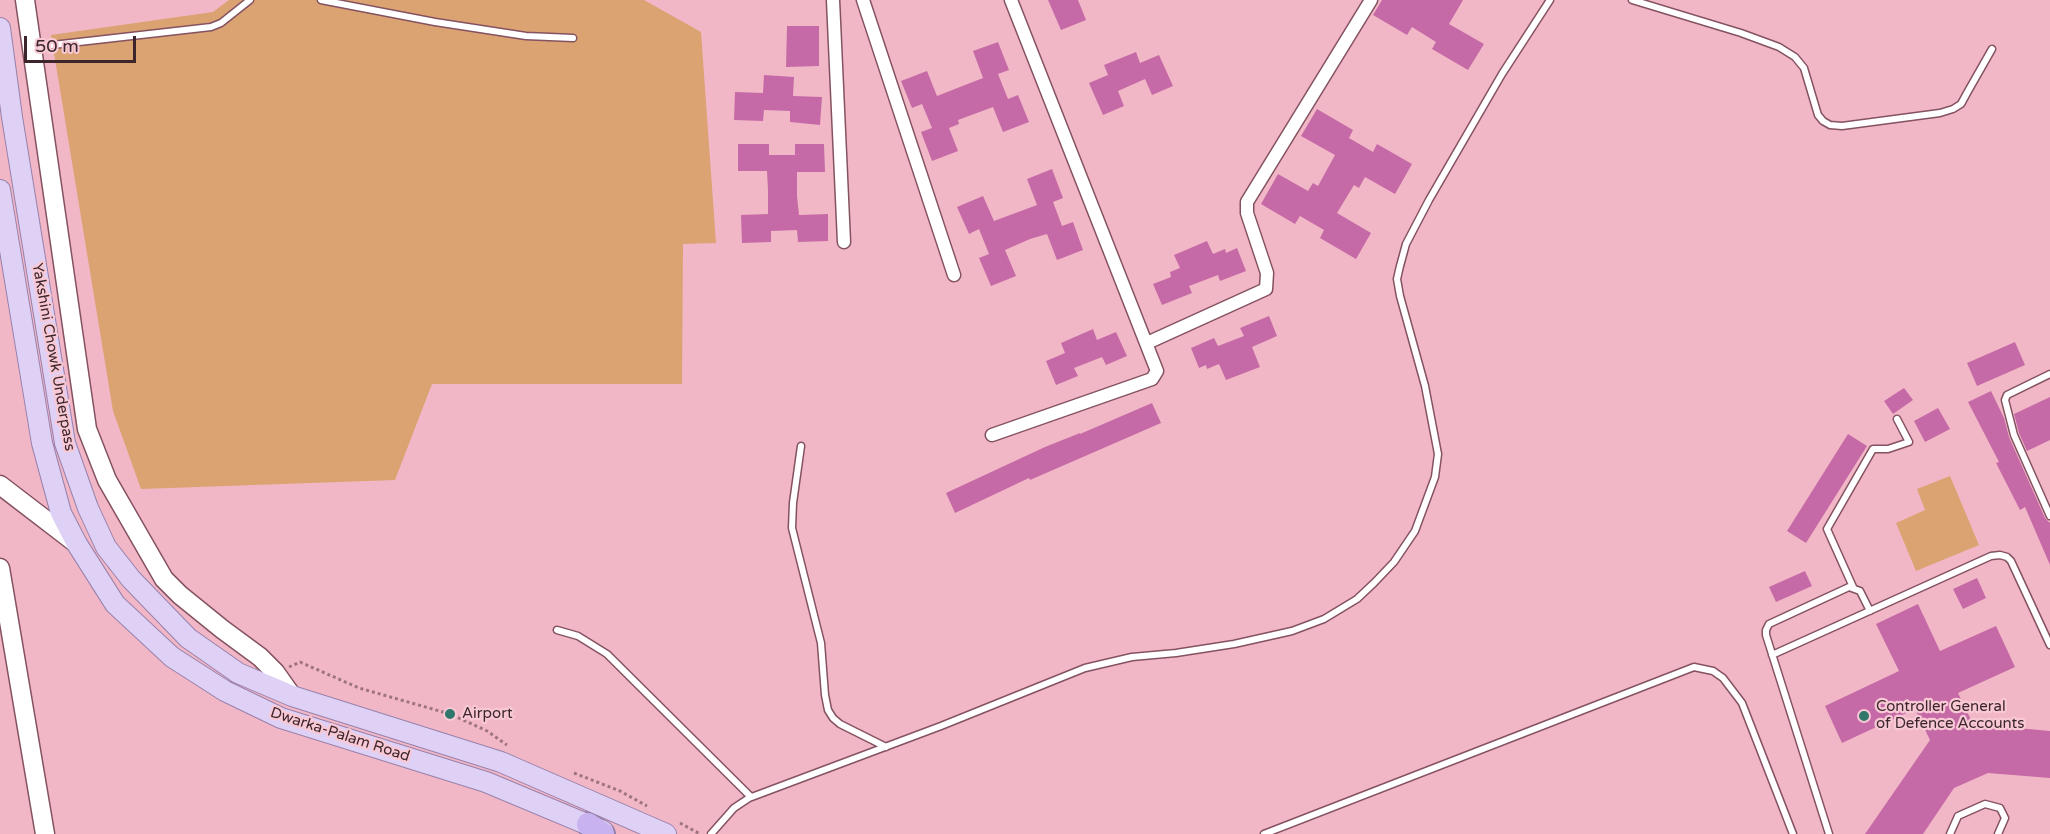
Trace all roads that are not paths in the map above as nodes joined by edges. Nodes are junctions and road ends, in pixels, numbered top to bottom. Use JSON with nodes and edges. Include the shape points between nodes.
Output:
{"nodes":[{"id":1,"x":25,"y":0,"type":"edge"},
{"id":2,"x":250,"y":0,"type":"edge"},
{"id":3,"x":321,"y":0,"type":"edge"},
{"id":4,"x":832,"y":0,"type":"edge"},
{"id":5,"x":863,"y":0,"type":"edge"},
{"id":6,"x":1011,"y":0,"type":"edge"},
{"id":7,"x":1371,"y":0,"type":"edge"},
{"id":8,"x":1550,"y":0,"type":"edge"},
{"id":9,"x":1632,"y":0,"type":"edge"},
{"id":10,"x":0,"y":28,"type":"edge"},
{"id":11,"x":573,"y":38,"type":"dead end"},
{"id":12,"x":32,"y":47,"type":"junction"},
{"id":13,"x":1992,"y":49,"type":"dead end"},
{"id":14,"x":0,"y":190,"type":"edge"},
{"id":15,"x":843,"y":242,"type":"dead end"},
{"id":16,"x":954,"y":275,"type":"dead end"},
{"id":17,"x":1147,"y":343,"type":"junction"},
{"id":18,"x":2050,"y":374,"type":"edge"},
{"id":19,"x":1896,"y":419,"type":"dead end"},
{"id":20,"x":992,"y":435,"type":"dead end"},
{"id":21,"x":801,"y":446,"type":"dead end"},
{"id":22,"x":0,"y":485,"type":"edge"},
{"id":23,"x":2050,"y":516,"type":"edge"},
{"id":24,"x":77,"y":544,"type":"junction"},
{"id":25,"x":0,"y":567,"type":"edge"},
{"id":26,"x":1853,"y":587,"type":"junction"},
{"id":27,"x":1869,"y":611,"type":"junction"},
{"id":28,"x":556,"y":630,"type":"dead end"},
{"id":29,"x":2050,"y":645,"type":"edge"},
{"id":30,"x":1772,"y":655,"type":"junction"},
{"id":31,"x":291,"y":696,"type":"junction"},
{"id":32,"x":886,"y":747,"type":"junction"},
{"id":33,"x":751,"y":797,"type":"junction"},
{"id":34,"x":668,"y":826,"type":"edge"},
{"id":35,"x":596,"y":829,"type":"edge"},
{"id":36,"x":45,"y":834,"type":"edge"},
{"id":37,"x":611,"y":834,"type":"edge"},
{"id":38,"x":711,"y":834,"type":"edge"},
{"id":39,"x":1264,"y":834,"type":"edge"},
{"id":40,"x":1793,"y":834,"type":"edge"},
{"id":41,"x":1829,"y":834,"type":"edge"},
{"id":42,"x":1950,"y":834,"type":"edge"},
{"id":43,"x":1998,"y":834,"type":"edge"}],
"edges":[{"from":1,"to":12,"type":"street"},
{"from":2,"to":12,"type":"lane","via":[[212,27]]},
{"from":3,"to":11,"type":"lane","via":[[526,36]]},
{"from":4,"to":15,"type":"street"},
{"from":5,"to":16,"type":"street"},
{"from":6,"to":17,"type":"street"},
{"from":7,"to":17,"type":"street","via":[[1247,202],[1267,273],[1266,288]]},
{"from":8,"to":32,"type":"lane","via":[[1502,74],[1406,244],[1397,279],[1438,454],[1435,477],[1415,531],[1394,562],[1357,599],[1324,619],[1234,644],[1102,663]]},
{"from":9,"to":13,"type":"lane","via":[[1741,33],[1795,57],[1804,68],[1818,115],[1830,125],[1953,109],[1960,104]]},
{"from":10,"to":31,"type":"main road","name":"Yakshini Chowk Underpass","via":[[65,442],[88,507],[112,555],[188,638],[238,673]]},
{"from":12,"to":31,"type":"street","via":[[84,415],[95,450],[107,480],[164,579],[249,648],[275,672]]},
{"from":14,"to":24,"type":"main road","name":"Yakshini Chowk Underpass","via":[[42,443],[61,513]]},
{"from":17,"to":20,"type":"street","via":[[1157,368],[1155,377]]},
{"from":18,"to":23,"type":"lane","via":[[2007,395],[2005,400],[2014,435]]},
{"from":19,"to":26,"type":"lane","via":[[1909,442],[1873,449],[1827,529]]},
{"from":21,"to":32,"type":"lane","via":[[792,528],[822,644],[828,710],[840,724]]},
{"from":22,"to":24,"type":"street"},
{"from":24,"to":35,"type":"main road","name":"Dwarka-Palam Road","via":[[115,604],[172,657],[225,691],[281,718],[486,782]]},
{"from":25,"to":36,"type":"street"},
{"from":26,"to":27,"type":"lane","via":[[1860,591]]},
{"from":26,"to":30,"type":"lane","via":[[1769,624],[1766,632]]},
{"from":27,"to":29,"type":"lane","via":[[1991,556],[2004,555],[2011,561]]},
{"from":27,"to":30,"type":"lane"},
{"from":28,"to":33,"type":"lane","via":[[578,636],[607,654]]},
{"from":30,"to":41,"type":"lane"},
{"from":31,"to":34,"type":"main road","name":"Dwarka-Palam Road","via":[[501,762]]},
{"from":32,"to":33,"type":"lane"},
{"from":33,"to":38,"type":"lane","via":[[734,808]]},
{"from":35,"to":37,"type":"main road","name":"Dwarka-Palam Road"},
{"from":39,"to":40,"type":"lane","via":[[1694,668],[1713,671],[1723,678],[1742,703]]},
{"from":42,"to":43,"type":"lane","via":[[1958,816],[1985,804],[2000,808],[2005,818]]}]}
